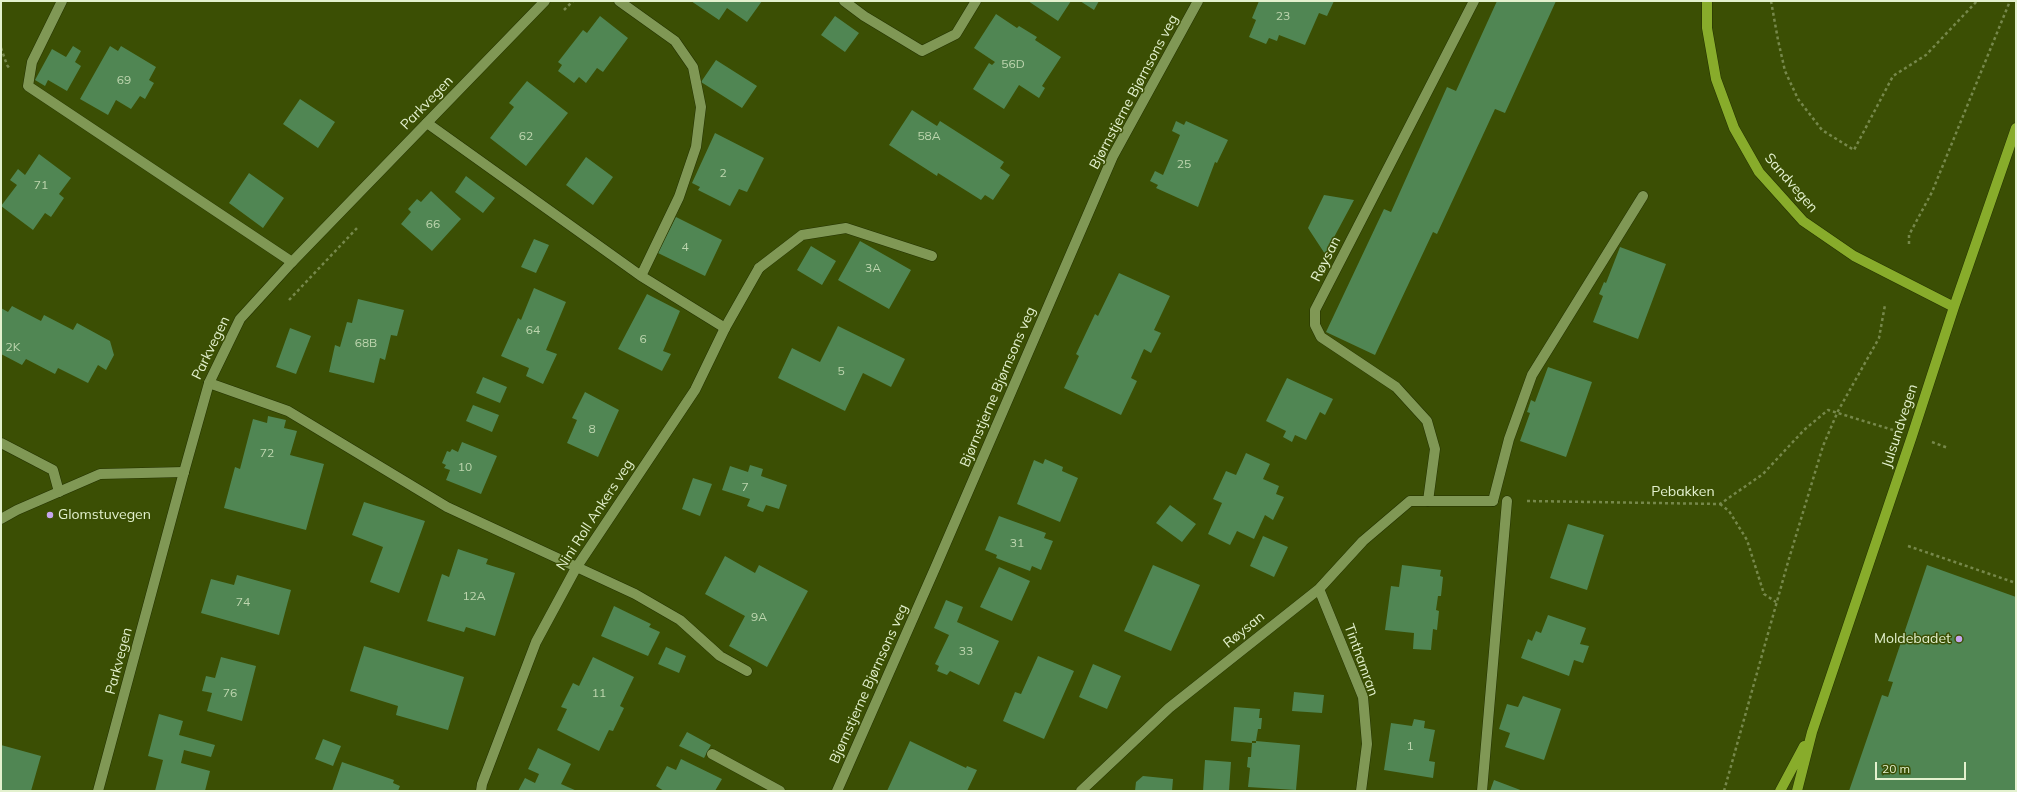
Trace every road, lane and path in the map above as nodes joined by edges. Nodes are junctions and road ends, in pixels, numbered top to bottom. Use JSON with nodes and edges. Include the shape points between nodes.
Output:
{"nodes":[{"id":1,"x":62,"y":1,"type":"edge"},
{"id":2,"x":545,"y":1,"type":"edge"},
{"id":3,"x":619,"y":1,"type":"edge"},
{"id":4,"x":844,"y":1,"type":"edge"},
{"id":5,"x":976,"y":1,"type":"edge"},
{"id":6,"x":1198,"y":1,"type":"edge"},
{"id":7,"x":1474,"y":1,"type":"edge"},
{"id":8,"x":1707,"y":1,"type":"edge"},
{"id":9,"x":1771,"y":1,"type":"edge"},
{"id":10,"x":1977,"y":1,"type":"edge"},
{"id":11,"x":2010,"y":1,"type":"edge"},
{"id":12,"x":427,"y":123,"type":"junction"},
{"id":13,"x":2016,"y":128,"type":"edge"},
{"id":14,"x":1643,"y":196,"type":"dead end"},
{"id":15,"x":1909,"y":244,"type":"dead end"},
{"id":16,"x":932,"y":256,"type":"dead end"},
{"id":17,"x":292,"y":262,"type":"junction"},
{"id":18,"x":641,"y":276,"type":"junction"},
{"id":19,"x":1885,"y":304,"type":"dead end"},
{"id":20,"x":1954,"y":307,"type":"junction"},
{"id":21,"x":725,"y":328,"type":"junction"},
{"id":22,"x":209,"y":382,"type":"junction"},
{"id":23,"x":1838,"y":412,"type":"junction"},
{"id":24,"x":1897,"y":431,"type":"dead end"},
{"id":25,"x":1926,"y":440,"type":"dead end"},
{"id":26,"x":1,"y":444,"type":"edge"},
{"id":27,"x":1948,"y":448,"type":"dead end"},
{"id":28,"x":184,"y":472,"type":"junction"},
{"id":29,"x":59,"y":492,"type":"junction"},
{"id":30,"x":1428,"y":501,"type":"junction"},
{"id":31,"x":1507,"y":501,"type":"joint"},
{"id":32,"x":1720,"y":504,"type":"junction"},
{"id":33,"x":1,"y":519,"type":"edge"},
{"id":34,"x":1908,"y":546,"type":"dead end"},
{"id":35,"x":576,"y":568,"type":"junction"},
{"id":36,"x":2016,"y":583,"type":"edge"},
{"id":37,"x":1319,"y":589,"type":"junction"},
{"id":38,"x":1776,"y":602,"type":"junction"},
{"id":39,"x":747,"y":671,"type":"dead end"},
{"id":40,"x":1812,"y":732,"type":"junction"},
{"id":41,"x":712,"y":754,"type":"dead end"},
{"id":42,"x":98,"y":791,"type":"edge"},
{"id":43,"x":482,"y":791,"type":"edge"},
{"id":44,"x":780,"y":791,"type":"edge"},
{"id":45,"x":837,"y":791,"type":"edge"},
{"id":46,"x":1081,"y":791,"type":"edge"},
{"id":47,"x":1361,"y":791,"type":"edge"},
{"id":48,"x":1482,"y":791,"type":"edge"},
{"id":49,"x":1724,"y":791,"type":"edge"},
{"id":50,"x":1780,"y":791,"type":"edge"},
{"id":51,"x":1797,"y":791,"type":"edge"}],
"edges":[{"from":1,"to":17,"type":"street","via":[[32,62],[28,86]]},
{"from":2,"to":12,"type":"street","name":"Parkvegen"},
{"from":3,"to":18,"type":"street","via":[[675,41],[693,67],[701,107],[696,147],[684,183]]},
{"from":4,"to":5,"type":"street","via":[[922,51],[956,34]]},
{"from":6,"to":45,"type":"street","name":"Bjørnstjerne Bjørnsons veg","via":[[1113,156]]},
{"from":7,"to":30,"type":"street","name":"Røysan","via":[[1315,310],[1315,325],[1321,337],[1396,387],[1427,422],[1435,449]]},
{"from":8,"to":20,"type":"main road","name":"Sandvegen","via":[[1707,28],[1716,79],[1734,128],[1759,172],[1803,221],[1854,256]]},
{"from":9,"to":10,"type":"path","via":[[1785,71],[1798,99],[1822,130],[1854,150],[1893,76],[1926,55]]},
{"from":11,"to":15,"type":"path","via":[[1932,192],[1909,235]]},
{"from":12,"to":17,"type":"street","name":"Parkvegen"},
{"from":12,"to":18,"type":"street"},
{"from":13,"to":20,"type":"main road","name":"Julsundvegen"},
{"from":14,"to":30,"type":"street","name":"Røysan","via":[[1532,375],[1508,439],[1493,502]]},
{"from":16,"to":21,"type":"street","name":"Nini Roll Ankers veg","via":[[846,228],[802,235],[759,268]]},
{"from":17,"to":22,"type":"street","name":"Parkvegen","via":[[240,319]]},
{"from":18,"to":21,"type":"street"},
{"from":19,"to":23,"type":"path","via":[[1879,338]]},
{"from":20,"to":40,"type":"main road","name":"Julsundvegen"},
{"from":21,"to":35,"type":"street","name":"Nini Roll Ankers veg","via":[[695,390]]},
{"from":22,"to":28,"type":"street","name":"Parkvegen"},
{"from":22,"to":35,"type":"street","via":[[288,411],[447,507]]},
{"from":23,"to":24,"type":"path"},
{"from":23,"to":32,"type":"path","name":"Pebakken","via":[[1828,410],[1804,430],[1763,474]]},
{"from":23,"to":38,"type":"path","via":[[1823,446]]},
{"from":25,"to":27,"type":"path"},
{"from":26,"to":29,"type":"street","via":[[53,470]]},
{"from":28,"to":29,"type":"street","via":[[100,474]]},
{"from":28,"to":42,"type":"street","name":"Parkvegen"},
{"from":29,"to":33,"type":"street"},
{"from":30,"to":37,"type":"street","name":"Røysan","via":[[1410,501],[1363,541]]},
{"from":31,"to":32,"type":"path","name":"Pebakken"},
{"from":31,"to":48,"type":"street"},
{"from":32,"to":38,"type":"path","via":[[1729,511],[1747,540],[1764,594]]},
{"from":34,"to":36,"type":"path"},
{"from":35,"to":39,"type":"street","via":[[635,594],[680,620],[720,656]]},
{"from":35,"to":43,"type":"street","name":"Nini Roll Ankers veg","via":[[536,642]]},
{"from":37,"to":46,"type":"street","name":"Røysan","via":[[1169,708]]},
{"from":37,"to":47,"type":"street","name":"Tinthamran","via":[[1363,697],[1367,744]]},
{"from":38,"to":49,"type":"path"},
{"from":40,"to":50,"type":"main road","name":"Julsundvegen"},
{"from":40,"to":51,"type":"main road","name":"Julsundvegen"},
{"from":41,"to":44,"type":"street"}]}
